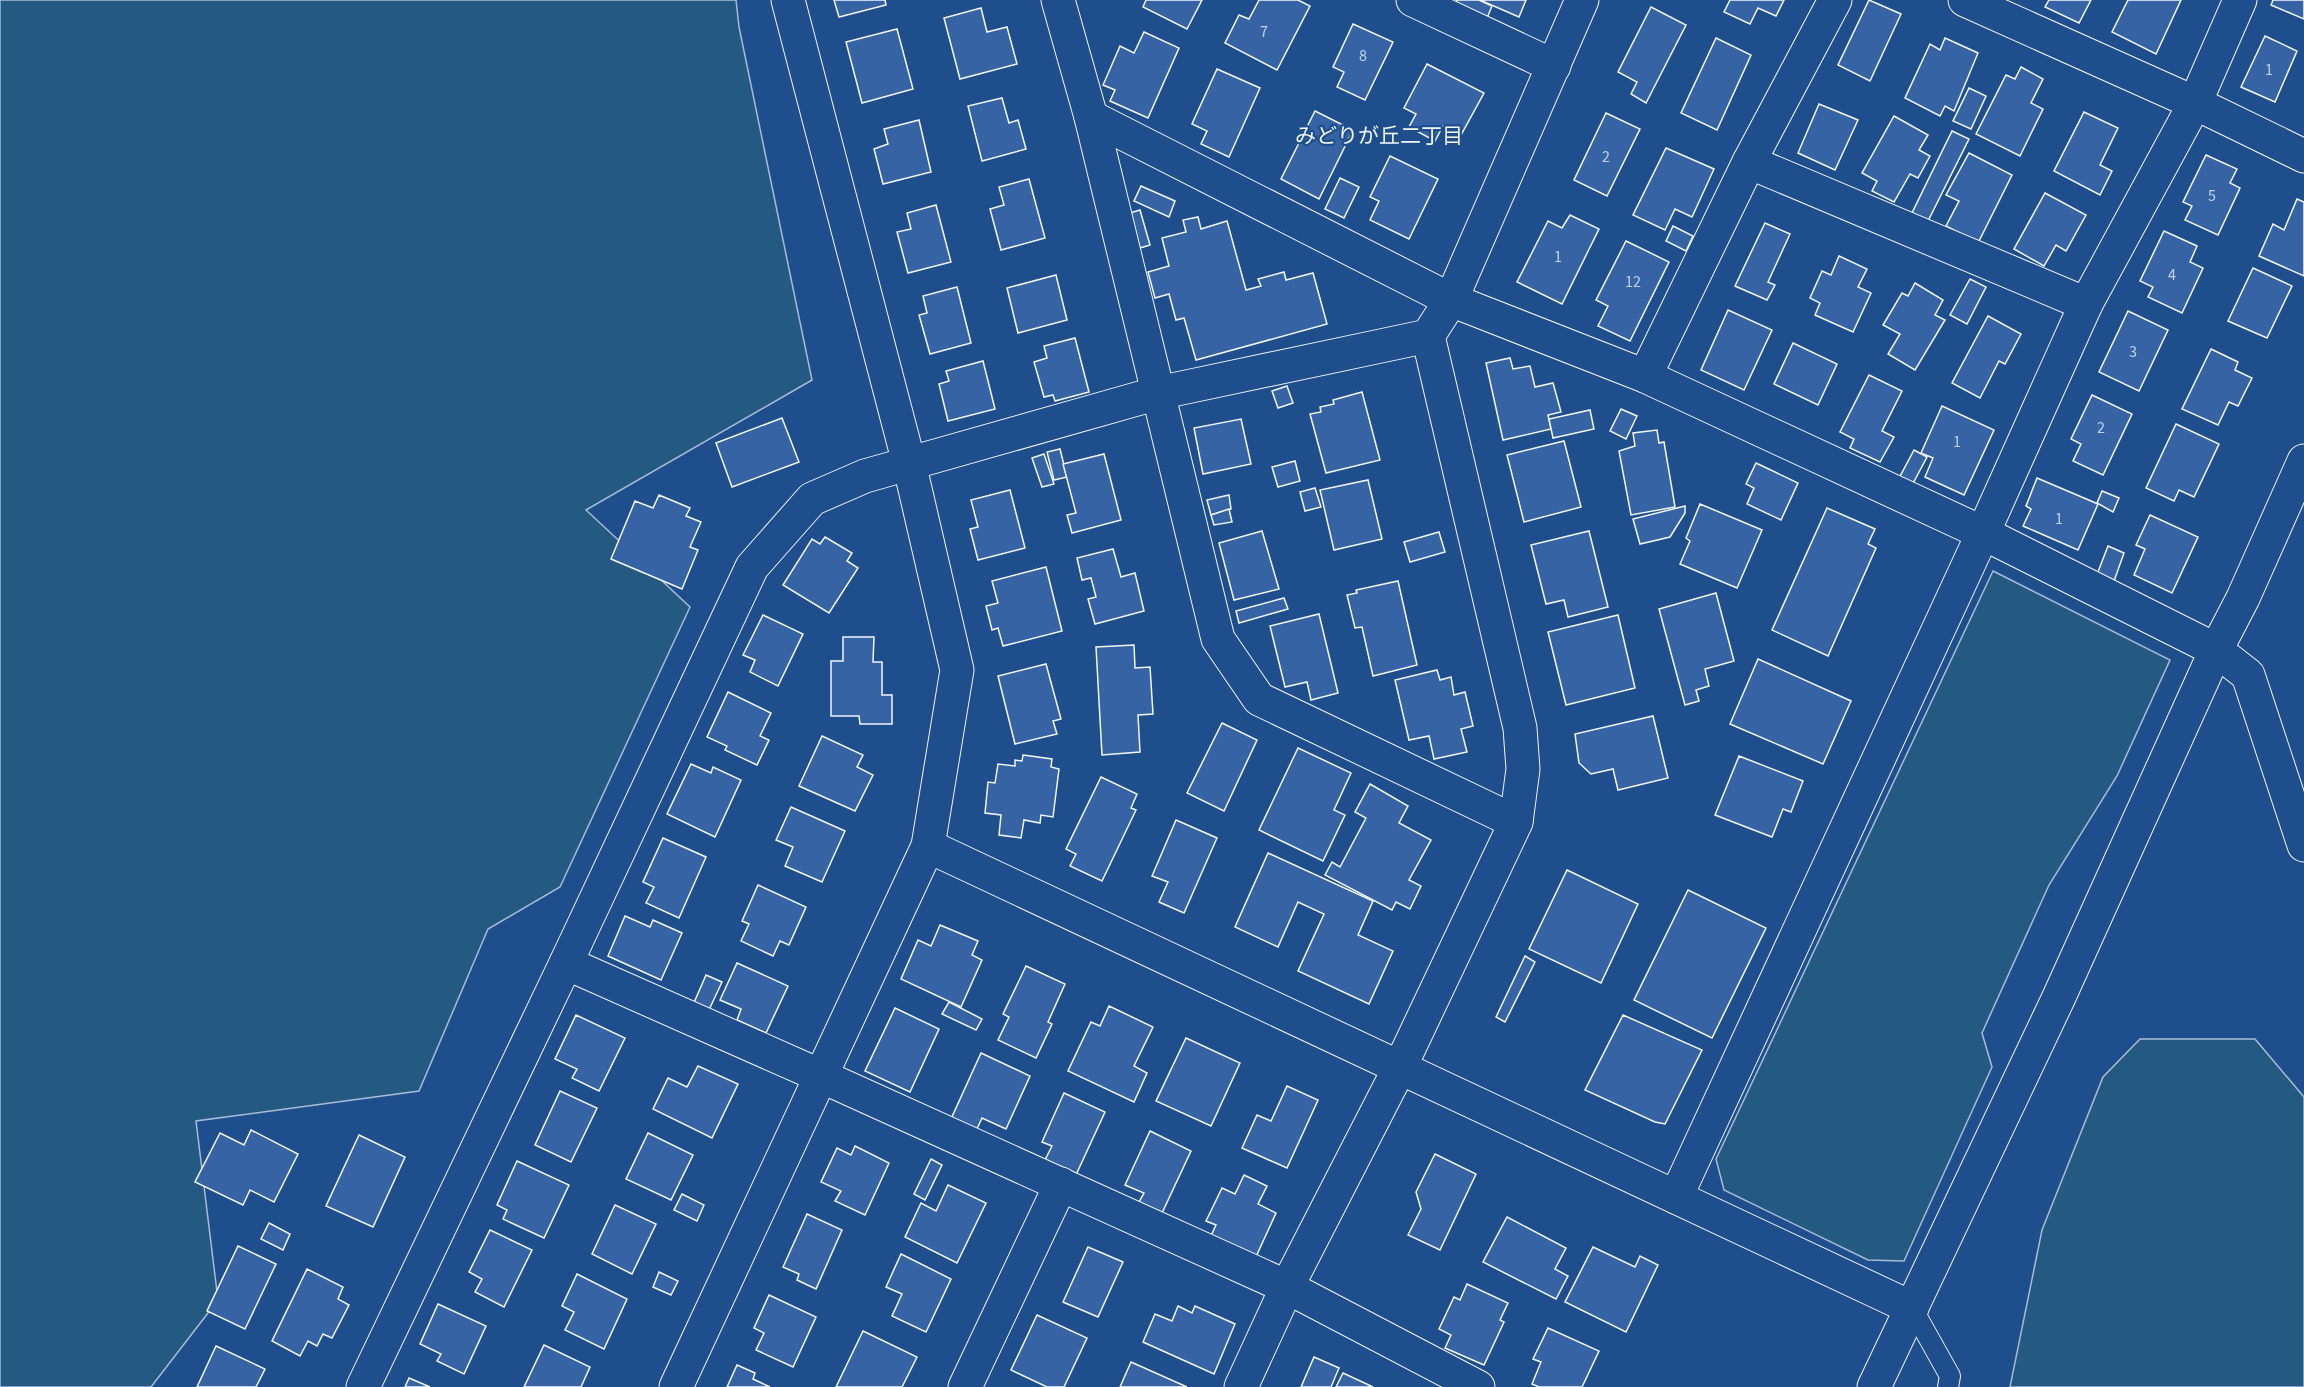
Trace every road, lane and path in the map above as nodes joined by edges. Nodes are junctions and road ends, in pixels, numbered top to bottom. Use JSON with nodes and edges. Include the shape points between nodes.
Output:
{"nodes":[{"id":1,"x":788,"y":0,"type":"edge"},
{"id":2,"x":1058,"y":0,"type":"edge"},
{"id":3,"x":1413,"y":0,"type":"edge"},
{"id":4,"x":1582,"y":0,"type":"edge"},
{"id":5,"x":1835,"y":0,"type":"edge"},
{"id":6,"x":1965,"y":0,"type":"edge"},
{"id":7,"x":2240,"y":0,"type":"edge"},
{"id":8,"x":1554,"y":66,"type":"junction"},
{"id":9,"x":2195,"y":103,"type":"junction"},
{"id":10,"x":1091,"y":117,"type":"junction"},
{"id":11,"x":2304,"y":156,"type":"edge"},
{"id":12,"x":1749,"y":162,"type":"junction"},
{"id":13,"x":1451,"y":300,"type":"junction"},
{"id":14,"x":2086,"y":304,"type":"junction"},
{"id":15,"x":1428,"y":336,"type":"junction"},
{"id":16,"x":1645,"y":376,"type":"junction"},
{"id":17,"x":1158,"y":393,"type":"junction"},
{"id":18,"x":2304,"y":461,"type":"edge"},
{"id":19,"x":909,"y":463,"type":"junction"},
{"id":20,"x":1983,"y":533,"type":"junction"},
{"id":21,"x":2216,"y":650,"type":"junction"},
{"id":22,"x":1516,"y":822,"type":"junction"},
{"id":23,"x":2304,"y":845,"type":"edge"},
{"id":24,"x":928,"y":846,"type":"junction"},
{"id":25,"x":566,"y":963,"type":"junction"},
{"id":26,"x":1400,"y":1066,"type":"junction"},
{"id":27,"x":821,"y":1076,"type":"junction"},
{"id":28,"x":1061,"y":1184,"type":"junction"},
{"id":29,"x":1676,"y":1197,"type":"junction"},
{"id":30,"x":1287,"y":1287,"type":"junction"},
{"id":31,"x":1912,"y":1308,"type":"junction"},
{"id":32,"x":363,"y":1387,"type":"edge"},
{"id":33,"x":676,"y":1387,"type":"edge"},
{"id":34,"x":965,"y":1387,"type":"edge"},
{"id":35,"x":1241,"y":1387,"type":"edge"},
{"id":36,"x":1478,"y":1387,"type":"edge"},
{"id":37,"x":1874,"y":1387,"type":"edge"},
{"id":38,"x":1948,"y":1387,"type":"edge"}],
"edges":[{"from":1,"to":19,"type":"street"},
{"from":2,"to":10,"type":"street"},
{"from":3,"to":8,"type":"street"},
{"from":4,"to":8,"type":"street"},
{"from":5,"to":12,"type":"street"},
{"from":6,"to":9,"type":"street"},
{"from":7,"to":9,"type":"street"},
{"from":8,"to":13,"type":"street"},
{"from":9,"to":11,"type":"street"},
{"from":9,"to":14,"type":"street"},
{"from":10,"to":13,"type":"street"},
{"from":10,"to":17,"type":"street"},
{"from":12,"to":14,"type":"street"},
{"from":12,"to":16,"type":"street"},
{"from":13,"to":15,"type":"street"},
{"from":13,"to":16,"type":"street"},
{"from":14,"to":20,"type":"street"},
{"from":15,"to":17,"type":"street"},
{"from":15,"to":22,"type":"street","via":[[1520,728],[1523,769]]},
{"from":16,"to":20,"type":"street"},
{"from":17,"to":19,"type":"street"},
{"from":17,"to":22,"type":"street","via":[[1218,639],[1258,699]]},
{"from":18,"to":21,"type":"street"},
{"from":19,"to":24,"type":"street","via":[[957,670]]},
{"from":19,"to":25,"type":"street","via":[[864,476],[812,499],[752,567]]},
{"from":20,"to":21,"type":"street"},
{"from":20,"to":29,"type":"street"},
{"from":21,"to":23,"type":"street","via":[[2248,675]]},
{"from":21,"to":31,"type":"street","via":[[2059,998]]},
{"from":22,"to":26,"type":"street"},
{"from":24,"to":26,"type":"street"},
{"from":24,"to":27,"type":"street"},
{"from":25,"to":27,"type":"street"},
{"from":25,"to":32,"type":"street"},
{"from":26,"to":29,"type":"street"},
{"from":26,"to":30,"type":"street"},
{"from":27,"to":28,"type":"street"},
{"from":27,"to":33,"type":"street"},
{"from":28,"to":30,"type":"street"},
{"from":28,"to":34,"type":"street"},
{"from":29,"to":31,"type":"street"},
{"from":30,"to":35,"type":"street"},
{"from":30,"to":36,"type":"street"},
{"from":31,"to":37,"type":"street"},
{"from":31,"to":38,"type":"lane","via":[[1950,1376]]}]}
